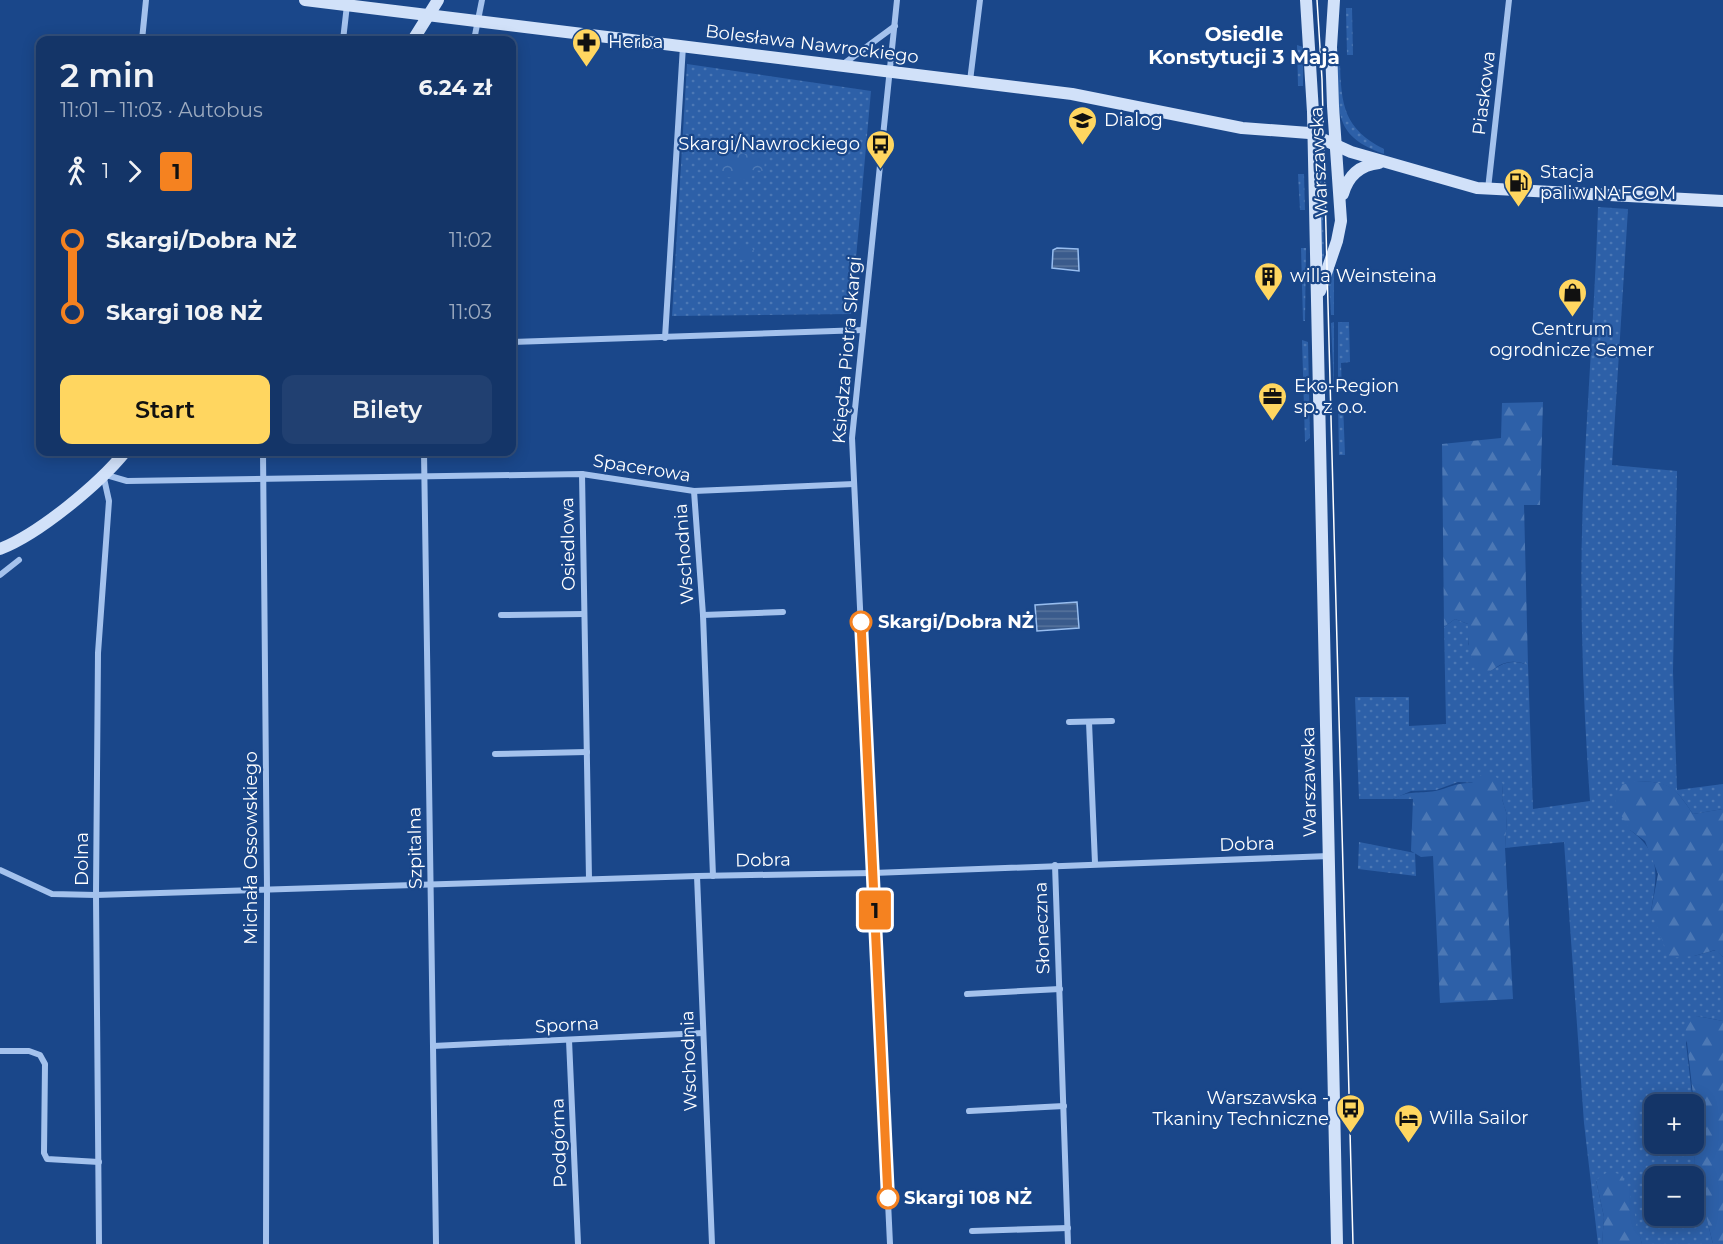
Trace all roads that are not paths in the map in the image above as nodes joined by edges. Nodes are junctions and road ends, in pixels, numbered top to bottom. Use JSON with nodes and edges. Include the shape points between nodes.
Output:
{"nodes":[{"id":1,"x":146,"y":0,"type":"edge"},
{"id":2,"x":305,"y":0,"type":"edge"},
{"id":3,"x":438,"y":0,"type":"edge"},
{"id":4,"x":482,"y":0,"type":"edge"},
{"id":5,"x":897,"y":0,"type":"edge"},
{"id":6,"x":980,"y":0,"type":"edge"},
{"id":7,"x":1306,"y":0,"type":"edge"},
{"id":8,"x":1334,"y":0,"type":"edge"},
{"id":9,"x":1509,"y":0,"type":"edge"},
{"id":10,"x":347,"y":5,"type":"junction"},
{"id":11,"x":429,"y":15,"type":"junction"},
{"id":12,"x":478,"y":22,"type":"junction"},
{"id":13,"x":895,"y":27,"type":"junction"},
{"id":14,"x":142,"y":36,"type":"edge"},
{"id":15,"x":343,"y":36,"type":"edge"},
{"id":16,"x":416,"y":36,"type":"edge"},
{"id":17,"x":475,"y":36,"type":"edge"},
{"id":18,"x":684,"y":46,"type":"junction"},
{"id":19,"x":841,"y":66,"type":"junction"},
{"id":20,"x":890,"y":72,"type":"junction"},
{"id":21,"x":970,"y":81,"type":"junction"},
{"id":22,"x":1313,"y":134,"type":"junction"},
{"id":23,"x":1337,"y":146,"type":"junction"},
{"id":24,"x":1386,"y":163,"type":"junction"},
{"id":25,"x":1488,"y":189,"type":"junction"},
{"id":26,"x":1341,"y":201,"type":"junction"},
{"id":27,"x":1723,"y":201,"type":"edge"},
{"id":28,"x":1315,"y":319,"type":"junction"},
{"id":29,"x":863,"y":330,"type":"junction"},
{"id":30,"x":664,"y":338,"type":"junction"},
{"id":31,"x":516,"y":342,"type":"edge"},
{"id":32,"x":121,"y":456,"type":"edge"},
{"id":33,"x":263,"y":456,"type":"edge"},
{"id":34,"x":424,"y":456,"type":"edge"},
{"id":35,"x":103,"y":474,"type":"junction"},
{"id":36,"x":582,"y":474,"type":"junction"},
{"id":37,"x":425,"y":475,"type":"junction"},
{"id":38,"x":263,"y":478,"type":"junction"},
{"id":39,"x":854,"y":484,"type":"junction"},
{"id":40,"x":694,"y":491,"type":"junction"},
{"id":41,"x":0,"y":549,"type":"edge"},
{"id":42,"x":19,"y":560,"type":"dead end"},
{"id":43,"x":0,"y":575,"type":"edge"},
{"id":44,"x":783,"y":612,"type":"dead end"},
{"id":45,"x":584,"y":614,"type":"junction"},
{"id":46,"x":501,"y":615,"type":"dead end"},
{"id":47,"x":703,"y":615,"type":"junction"},
{"id":48,"x":1112,"y":721,"type":"dead end"},
{"id":49,"x":1069,"y":722,"type":"dead end"},
{"id":50,"x":1089,"y":722,"type":"junction"},
{"id":51,"x":587,"y":752,"type":"junction"},
{"id":52,"x":495,"y":754,"type":"dead end"},
{"id":53,"x":1329,"y":856,"type":"junction"},
{"id":54,"x":1095,"y":863,"type":"junction"},
{"id":55,"x":1055,"y":865,"type":"junction"},
{"id":56,"x":0,"y":870,"type":"edge"},
{"id":57,"x":873,"y":873,"type":"junction"},
{"id":58,"x":697,"y":876,"type":"junction"},
{"id":59,"x":713,"y":876,"type":"junction"},
{"id":60,"x":589,"y":879,"type":"junction"},
{"id":61,"x":431,"y":884,"type":"junction"},
{"id":62,"x":267,"y":889,"type":"junction"},
{"id":63,"x":96,"y":895,"type":"junction"},
{"id":64,"x":1059,"y":989,"type":"junction"},
{"id":65,"x":967,"y":994,"type":"dead end"},
{"id":66,"x":703,"y":1033,"type":"junction"},
{"id":67,"x":569,"y":1040,"type":"junction"},
{"id":68,"x":433,"y":1046,"type":"junction"},
{"id":69,"x":0,"y":1051,"type":"edge"},
{"id":70,"x":1064,"y":1106,"type":"junction"},
{"id":71,"x":969,"y":1110,"type":"dead end"},
{"id":72,"x":99,"y":1162,"type":"junction"},
{"id":73,"x":1068,"y":1228,"type":"junction"},
{"id":74,"x":972,"y":1231,"type":"dead end"},
{"id":75,"x":99,"y":1244,"type":"edge"},
{"id":76,"x":266,"y":1244,"type":"edge"},
{"id":77,"x":436,"y":1244,"type":"edge"},
{"id":78,"x":578,"y":1244,"type":"edge"},
{"id":79,"x":712,"y":1244,"type":"edge"},
{"id":80,"x":890,"y":1244,"type":"edge"},
{"id":81,"x":1068,"y":1244,"type":"edge"},
{"id":82,"x":1336,"y":1244,"type":"edge"}],
"edges":[{"from":1,"to":14,"type":"street"},
{"from":2,"to":10,"type":"main road","name":"Bolesława Nawrockiego"},
{"from":3,"to":11,"type":"main road"},
{"from":4,"to":12,"type":"street"},
{"from":5,"to":13,"type":"street","name":"Księdza Piotra Skargi"},
{"from":6,"to":21,"type":"street"},
{"from":7,"to":22,"type":"main road","name":"Warszawska"},
{"from":8,"to":23,"type":"main road","name":"Warszawska","via":[[1331,47]]},
{"from":9,"to":25,"type":"street","name":"Piaskowa"},
{"from":10,"to":11,"type":"main road","name":"Bolesława Nawrockiego"},
{"from":10,"to":15,"type":"street"},
{"from":11,"to":12,"type":"main road","name":"Bolesława Nawrockiego"},
{"from":11,"to":16,"type":"main road"},
{"from":12,"to":17,"type":"street"},
{"from":12,"to":18,"type":"main road","name":"Bolesława Nawrockiego"},
{"from":13,"to":19,"type":"street"},
{"from":13,"to":20,"type":"street","name":"Księdza Piotra Skargi"},
{"from":18,"to":19,"type":"main road","name":"Bolesława Nawrockiego"},
{"from":18,"to":30,"type":"street"},
{"from":19,"to":20,"type":"main road","name":"Bolesława Nawrockiego"},
{"from":20,"to":21,"type":"main road","name":"Bolesława Nawrockiego"},
{"from":20,"to":29,"type":"street","name":"Księdza Piotra Skargi"},
{"from":21,"to":22,"type":"main road","name":"Bolesława Nawrockiego","via":[[1072,94],[1242,128]]},
{"from":22,"to":23,"type":"main road"},
{"from":22,"to":28,"type":"main road","name":"Warszawska"},
{"from":23,"to":24,"type":"main road"},
{"from":23,"to":26,"type":"main road","name":"Warszawska"},
{"from":24,"to":25,"type":"main road"},
{"from":24,"to":26,"type":"main road","via":[[1356,171]]},
{"from":25,"to":27,"type":"main road"},
{"from":26,"to":28,"type":"main road","name":"Warszawska","via":[[1340,230],[1321,286]]},
{"from":28,"to":53,"type":"main road","name":"Warszawska"},
{"from":29,"to":30,"type":"street"},
{"from":29,"to":39,"type":"street","name":"Księdza Piotra Skargi","via":[[852,438]]},
{"from":30,"to":31,"type":"street"},
{"from":32,"to":35,"type":"main road"},
{"from":33,"to":38,"type":"street","name":"Michała Ossowskiego"},
{"from":34,"to":37,"type":"street","name":"Szpitalna"},
{"from":35,"to":38,"type":"street","name":"Spacerowa","via":[[127,481]]},
{"from":35,"to":41,"type":"main road","via":[[35,531]]},
{"from":35,"to":63,"type":"street","name":"Dolna","via":[[109,501],[98,653]]},
{"from":36,"to":37,"type":"street","name":"Spacerowa"},
{"from":36,"to":40,"type":"street","name":"Spacerowa"},
{"from":36,"to":45,"type":"street","name":"Osiedlowa"},
{"from":37,"to":38,"type":"street","name":"Spacerowa"},
{"from":37,"to":61,"type":"street","name":"Szpitalna"},
{"from":38,"to":62,"type":"street","name":"Michała Ossowskiego"},
{"from":39,"to":40,"type":"street","name":"Spacerowa"},
{"from":39,"to":57,"type":"street","name":"Księdza Piotra Skargi"},
{"from":40,"to":47,"type":"street","name":"Wschodnia"},
{"from":42,"to":43,"type":"street"},
{"from":44,"to":47,"type":"street","name":"Wschodnia"},
{"from":45,"to":46,"type":"street","name":"Osiedlowa"},
{"from":45,"to":51,"type":"street","name":"Osiedlowa"},
{"from":47,"to":59,"type":"street","name":"Wschodnia"},
{"from":48,"to":50,"type":"street"},
{"from":49,"to":50,"type":"street"},
{"from":50,"to":54,"type":"street"},
{"from":51,"to":52,"type":"street"},
{"from":51,"to":60,"type":"street","name":"Osiedlowa"},
{"from":53,"to":54,"type":"street","name":"Dobra"},
{"from":53,"to":82,"type":"main road","name":"Warszawska"},
{"from":54,"to":55,"type":"street","name":"Dobra"},
{"from":55,"to":57,"type":"street","name":"Dobra"},
{"from":55,"to":64,"type":"street","name":"Słoneczna"},
{"from":56,"to":63,"type":"street","name":"Dobra","via":[[52,894]]},
{"from":57,"to":59,"type":"street","name":"Dobra"},
{"from":57,"to":80,"type":"street","name":"Księdza Piotra Skargi"},
{"from":58,"to":59,"type":"street","name":"Dobra"},
{"from":58,"to":60,"type":"street","name":"Dobra"},
{"from":58,"to":66,"type":"street","name":"Wschodnia"},
{"from":60,"to":61,"type":"street","name":"Dobra"},
{"from":61,"to":62,"type":"street","name":"Dobra"},
{"from":61,"to":68,"type":"street","name":"Szpitalna"},
{"from":62,"to":63,"type":"street","name":"Dobra"},
{"from":62,"to":76,"type":"street","name":"Michała Ossowskiego"},
{"from":63,"to":72,"type":"street","name":"Dolna"},
{"from":64,"to":65,"type":"street","name":"Słoneczna"},
{"from":64,"to":70,"type":"street","name":"Słoneczna"},
{"from":66,"to":67,"type":"street","name":"Sporna"},
{"from":66,"to":79,"type":"street","name":"Wschodnia"},
{"from":67,"to":68,"type":"street","name":"Sporna"},
{"from":67,"to":78,"type":"street","name":"Podgórna"},
{"from":68,"to":77,"type":"street","name":"Szpitalna"},
{"from":69,"to":72,"type":"street","via":[[40,1054],[45,1064],[47,1159]]},
{"from":70,"to":71,"type":"street"},
{"from":70,"to":73,"type":"street","name":"Słoneczna"},
{"from":72,"to":75,"type":"street","name":"Dolna"},
{"from":73,"to":74,"type":"street"},
{"from":73,"to":81,"type":"street","name":"Słoneczna"}]}
